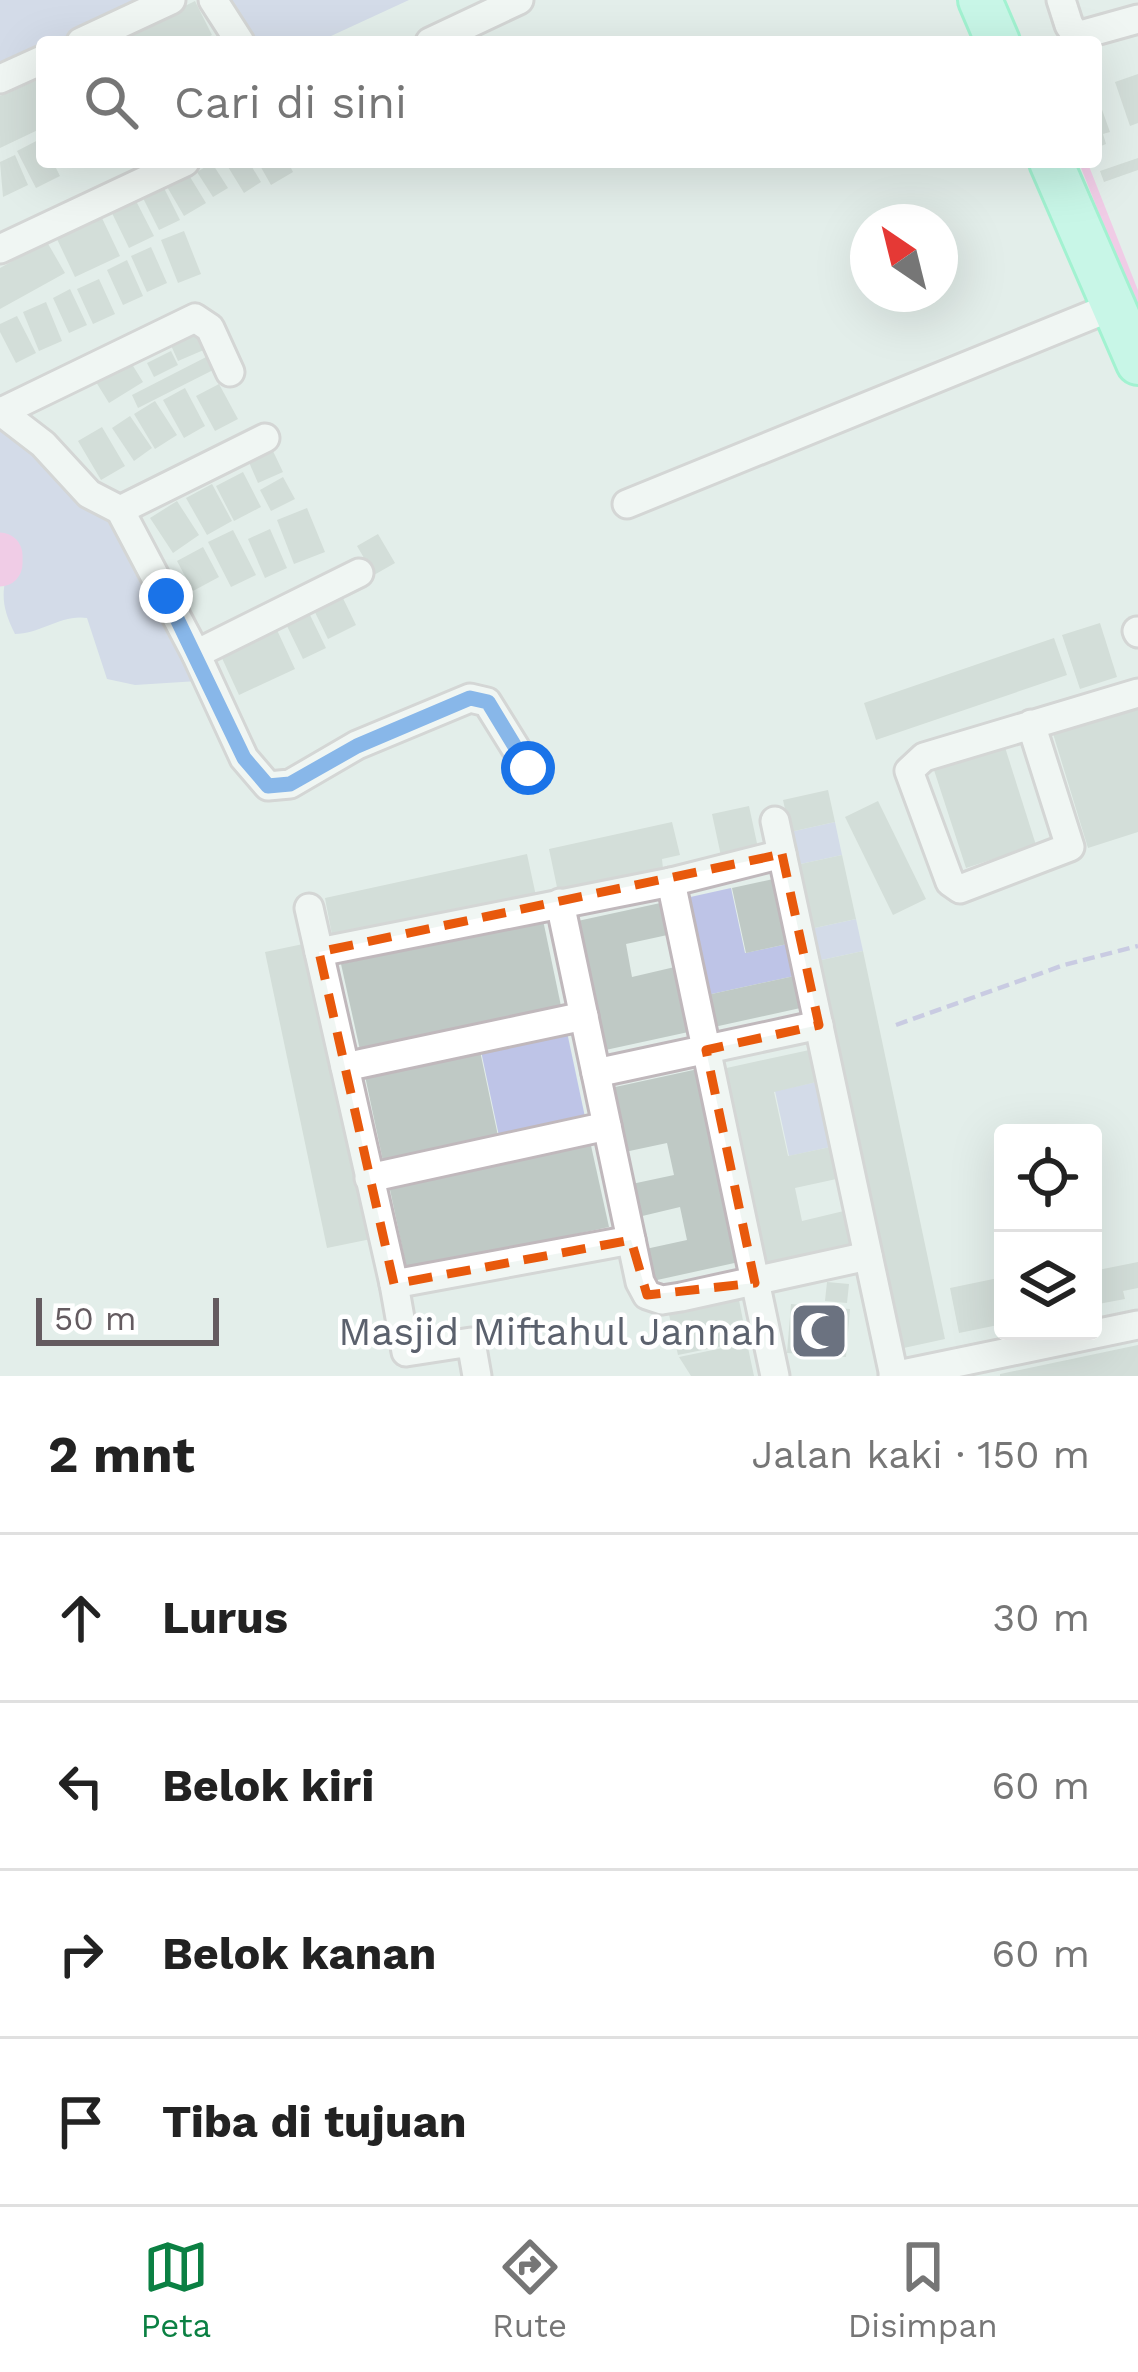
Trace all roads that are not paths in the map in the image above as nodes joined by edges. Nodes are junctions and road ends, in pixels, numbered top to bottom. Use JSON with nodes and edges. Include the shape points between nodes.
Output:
{"nodes":[{"id":1,"x":171,"y":0,"type":"edge"},
{"id":2,"x":213,"y":0,"type":"edge"},
{"id":3,"x":519,"y":0,"type":"edge"},
{"id":4,"x":980,"y":0,"type":"edge"},
{"id":5,"x":1061,"y":0,"type":"edge"},
{"id":6,"x":1138,"y":19,"type":"edge"},
{"id":7,"x":94,"y":36,"type":"edge"},
{"id":8,"x":236,"y":36,"type":"edge"},
{"id":9,"x":443,"y":36,"type":"edge"},
{"id":10,"x":995,"y":36,"type":"edge"},
{"id":11,"x":36,"y":63,"type":"edge"},
{"id":12,"x":0,"y":79,"type":"edge"},
{"id":13,"x":171,"y":168,"type":"edge"},
{"id":14,"x":1054,"y":168,"type":"edge"},
{"id":15,"x":0,"y":249,"type":"edge"},
{"id":16,"x":1114,"y":305,"type":"junction"},
{"id":17,"x":1138,"y":364,"type":"edge"},
{"id":18,"x":230,"y":372,"type":"dead end"},
{"id":19,"x":1,"y":411,"type":"edge"},
{"id":20,"x":266,"y":438,"type":"dead end"},
{"id":21,"x":627,"y":504,"type":"dead end"},
{"id":22,"x":120,"y":510,"type":"junction"},
{"id":23,"x":359,"y":573,"type":"dead end"},
{"id":24,"x":196,"y":654,"type":"junction"},
{"id":25,"x":1138,"y":693,"type":"edge"},
{"id":26,"x":1031,"y":724,"type":"junction"},
{"id":27,"x":528,"y":768,"type":"dead end"},
{"id":28,"x":776,"y":820,"type":"dead end"},
{"id":29,"x":782,"y":854,"type":"junction"},
{"id":30,"x":671,"y":882,"type":"junction"},
{"id":31,"x":560,"y":903,"type":"junction"},
{"id":32,"x":309,"y":908,"type":"dead end"},
{"id":33,"x":319,"y":952,"type":"junction"},
{"id":34,"x":584,"y":1016,"type":"junction"},
{"id":35,"x":819,"y":1025,"type":"junction"},
{"id":36,"x":706,"y":1050,"type":"junction"},
{"id":37,"x":345,"y":1067,"type":"junction"},
{"id":38,"x":596,"y":1073,"type":"junction"},
{"id":39,"x":607,"y":1126,"type":"junction"},
{"id":40,"x":370,"y":1178,"type":"junction"},
{"id":41,"x":631,"y":1240,"type":"junction"},
{"id":42,"x":868,"y":1256,"type":"junction"},
{"id":43,"x":755,"y":1283,"type":"junction"},
{"id":44,"x":394,"y":1284,"type":"junction"},
{"id":45,"x":1138,"y":1325,"type":"edge"},
{"id":46,"x":477,"y":1376,"type":"edge"},
{"id":47,"x":775,"y":1376,"type":"edge"},
{"id":48,"x":894,"y":1376,"type":"edge"}],
"edges":[{"from":1,"to":7,"type":"street"},
{"from":2,"to":8,"type":"street"},
{"from":3,"to":9,"type":"street"},
{"from":4,"to":10,"type":"main road"},
{"from":5,"to":6,"type":"street","via":[[1077,36]]},
{"from":11,"to":12,"type":"street"},
{"from":13,"to":15,"type":"street"},
{"from":14,"to":16,"type":"main road"},
{"from":16,"to":17,"type":"main road"},
{"from":16,"to":21,"type":"street"},
{"from":18,"to":19,"type":"street","via":[[210,328],[195,318]]},
{"from":19,"to":22,"type":"street","via":[[88,494]]},
{"from":20,"to":22,"type":"street"},
{"from":22,"to":24,"type":"street"},
{"from":23,"to":24,"type":"street"},
{"from":24,"to":27,"type":"street","via":[[244,758],[268,786],[290,784],[470,698],[488,702]]},
{"from":25,"to":26,"type":"street"},
{"from":26,"to":26,"type":"street","via":[[1070,847],[960,889],[950,882],[910,771],[925,757]]},
{"from":28,"to":29,"type":"street"},
{"from":29,"to":30,"type":"street"},
{"from":29,"to":35,"type":"street"},
{"from":30,"to":31,"type":"street"},
{"from":30,"to":36,"type":"street"},
{"from":31,"to":33,"type":"street"},
{"from":31,"to":34,"type":"street"},
{"from":32,"to":33,"type":"street"},
{"from":33,"to":37,"type":"street"},
{"from":34,"to":37,"type":"street"},
{"from":34,"to":38,"type":"street"},
{"from":35,"to":36,"type":"street"},
{"from":35,"to":42,"type":"street"},
{"from":36,"to":38,"type":"street"},
{"from":36,"to":43,"type":"street"},
{"from":37,"to":40,"type":"street"},
{"from":38,"to":39,"type":"street"},
{"from":39,"to":40,"type":"street"},
{"from":39,"to":41,"type":"street"},
{"from":40,"to":44,"type":"street"},
{"from":41,"to":43,"type":"street","via":[[647,1295],[662,1300]]},
{"from":41,"to":44,"type":"street"},
{"from":42,"to":43,"type":"street"},
{"from":42,"to":48,"type":"street"},
{"from":43,"to":47,"type":"street"},
{"from":44,"to":46,"type":"street","via":[[406,1352],[471,1342]]},
{"from":45,"to":48,"type":"street"}]}
